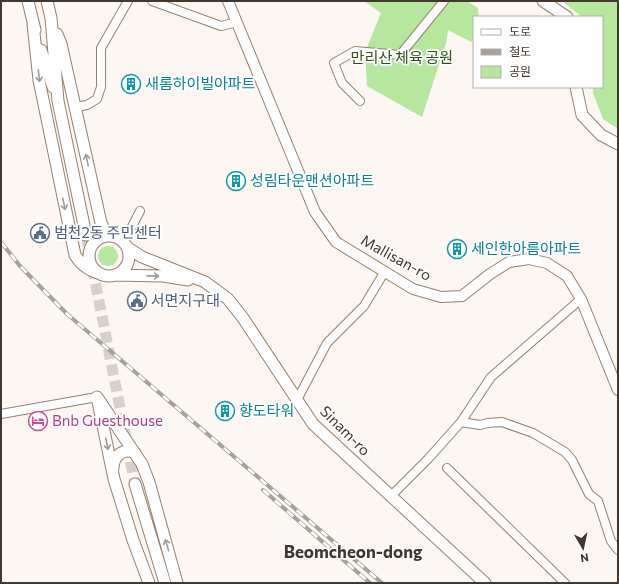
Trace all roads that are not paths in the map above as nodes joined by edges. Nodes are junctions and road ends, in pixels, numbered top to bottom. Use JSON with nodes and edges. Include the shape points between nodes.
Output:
{"nodes":[{"id":1,"x":28,"y":1,"type":"edge"},
{"id":2,"x":48,"y":1,"type":"edge"},
{"id":3,"x":128,"y":1,"type":"edge"},
{"id":4,"x":152,"y":1,"type":"edge"},
{"id":5,"x":228,"y":1,"type":"edge"},
{"id":6,"x":444,"y":1,"type":"edge"},
{"id":7,"x":543,"y":1,"type":"edge"},
{"id":8,"x":566,"y":16,"type":"edge"},
{"id":9,"x":51,"y":18,"type":"junction"},
{"id":10,"x":237,"y":22,"type":"junction"},
{"id":11,"x":33,"y":24,"type":"junction"},
{"id":12,"x":576,"y":88,"type":"edge"},
{"id":13,"x":58,"y":101,"type":"junction"},
{"id":14,"x":360,"y":101,"type":"dead end"},
{"id":15,"x":75,"y":107,"type":"junction"},
{"id":16,"x":618,"y":144,"type":"edge"},
{"id":17,"x":140,"y":211,"type":"dead end"},
{"id":18,"x":86,"y":235,"type":"tunnel mouth"},
{"id":19,"x":112,"y":236,"type":"junction"},
{"id":20,"x":126,"y":245,"type":"junction"},
{"id":21,"x":385,"y":271,"type":"junction"},
{"id":22,"x":101,"y":274,"type":"junction"},
{"id":23,"x":114,"y":275,"type":"junction"},
{"id":24,"x":205,"y":282,"type":"junction"},
{"id":25,"x":581,"y":299,"type":"junction"},
{"id":26,"x":618,"y":390,"type":"edge"},
{"id":27,"x":97,"y":397,"type":"junction"},
{"id":28,"x":297,"y":400,"type":"junction"},
{"id":29,"x":1,"y":414,"type":"edge"},
{"id":30,"x":461,"y":422,"type":"junction"},
{"id":31,"x":135,"y":453,"type":"junction"},
{"id":32,"x":447,"y":468,"type":"dead end"},
{"id":33,"x":114,"y":479,"type":"junction"},
{"id":34,"x":135,"y":484,"type":"tunnel mouth"},
{"id":35,"x":391,"y":496,"type":"junction"},
{"id":36,"x":618,"y":550,"type":"edge"},
{"id":37,"x":149,"y":583,"type":"edge"},
{"id":38,"x":164,"y":583,"type":"edge"},
{"id":39,"x":177,"y":583,"type":"edge"},
{"id":40,"x":485,"y":583,"type":"edge"},
{"id":41,"x":566,"y":583,"type":"edge"}],
"edges":[{"from":1,"to":11,"type":"main road"},
{"from":2,"to":9,"type":"main road"},
{"from":3,"to":15,"type":"street","via":[[101,48],[100,87],[97,99],[87,105]]},
{"from":4,"to":10,"type":"street","via":[[221,26]]},
{"from":5,"to":10,"type":"street","name":"Mallisan-ro"},
{"from":6,"to":14,"type":"street","via":[[400,55],[355,51],[334,63],[342,83]]},
{"from":7,"to":8,"type":"main road"},
{"from":9,"to":13,"type":"main road"},
{"from":9,"to":15,"type":"main road","via":[[61,44]]},
{"from":10,"to":21,"type":"street","name":"Mallisan-ro","via":[[315,212],[336,242]]},
{"from":11,"to":13,"type":"main road"},
{"from":11,"to":22,"type":"main road","one_way":true,"via":[[39,80],[75,255],[80,264]]},
{"from":12,"to":16,"type":"main road","via":[[582,115],[601,135]]},
{"from":13,"to":18,"type":"main road"},
{"from":19,"to":15,"type":"main road","one_way":true,"via":[[101,223]]},
{"from":17,"to":20,"type":"street"},
{"from":19,"to":20,"type":"main road"},
{"from":19,"to":22,"type":"main road","via":[[99,238],[90,247],[89,260],[95,271]]},
{"from":20,"to":23,"type":"main road","via":[[128,261],[120,272]]},
{"from":20,"to":24,"type":"main road","via":[[142,258]]},
{"from":21,"to":25,"type":"street","name":"Mallisan-ro","via":[[413,289],[441,297],[462,296],[508,262],[529,259],[547,263],[567,276]]},
{"from":21,"to":28,"type":"street","via":[[364,306],[327,343]]},
{"from":22,"to":23,"type":"main road"},
{"from":23,"to":24,"type":"main road","one_way":true,"via":[[163,276]]},
{"from":24,"to":28,"type":"main road","name":"Sinam-ro","via":[[236,308]]},
{"from":25,"to":26,"type":"street","name":"Mallisan-ro"},
{"from":25,"to":30,"type":"street","via":[[491,376]]},
{"from":27,"to":29,"type":"street"},
{"from":27,"to":31,"type":"main road"},
{"from":27,"to":33,"type":"main road","one_way":true},
{"from":28,"to":35,"type":"main road","name":"Sinam-ro","via":[[314,424]]},
{"from":30,"to":35,"type":"street"},
{"from":30,"to":36,"type":"street","via":[[480,426],[502,422],[533,433],[565,452],[572,460],[589,494],[598,501],[611,541]]},
{"from":31,"to":33,"type":"main road","via":[[125,452],[114,459]]},
{"from":39,"to":31,"type":"main road","one_way":true,"via":[[149,482]]},
{"from":32,"to":41,"type":"street"},
{"from":33,"to":37,"type":"main road"},
{"from":34,"to":38,"type":"main road"},
{"from":35,"to":40,"type":"main road","name":"Sinam-ro"}]}
